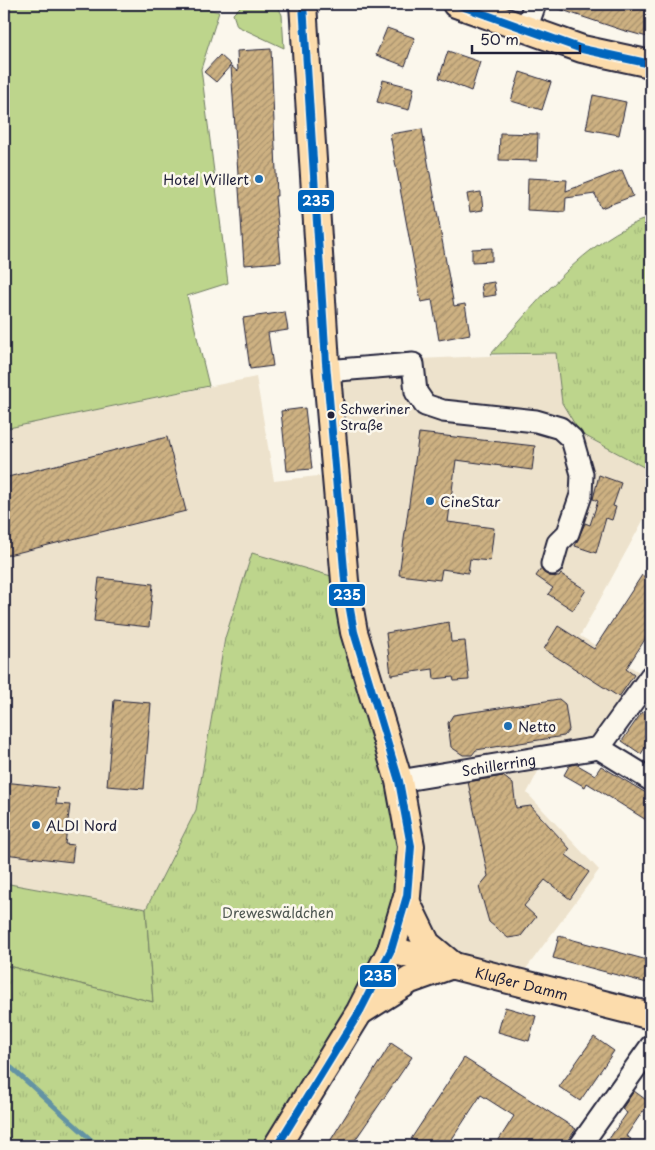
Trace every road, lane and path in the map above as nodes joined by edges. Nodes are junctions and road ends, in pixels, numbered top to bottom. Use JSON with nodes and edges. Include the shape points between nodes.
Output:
{"nodes":[{"id":1,"x":303,"y":4,"type":"edge"},
{"id":2,"x":456,"y":4,"type":"edge"},
{"id":3,"x":535,"y":4,"type":"edge"},
{"id":4,"x":526,"y":29,"type":"junction"},
{"id":5,"x":651,"y":64,"type":"edge"},
{"id":6,"x":326,"y":371,"type":"junction"},
{"id":7,"x":552,"y":564,"type":"dead end"},
{"id":8,"x":651,"y":676,"type":"edge"},
{"id":9,"x":599,"y":748,"type":"junction"},
{"id":10,"x":651,"y":780,"type":"edge"},
{"id":11,"x":399,"y":781,"type":"junction"},
{"id":12,"x":406,"y":901,"type":"junction"},
{"id":13,"x":392,"y":950,"type":"junction"},
{"id":14,"x":452,"y":965,"type":"junction"},
{"id":15,"x":360,"y":1012,"type":"junction"},
{"id":16,"x":651,"y":1016,"type":"edge"},
{"id":17,"x":651,"y":1046,"type":"edge"},
{"id":18,"x":277,"y":1146,"type":"edge"},
{"id":19,"x":580,"y":1146,"type":"edge"}],
"edges":[{"from":1,"to":6,"type":"main road"},
{"from":2,"to":4,"type":"main road"},
{"from":3,"to":4,"type":"street"},
{"from":4,"to":5,"type":"main road","via":[[582,49]]},
{"from":6,"to":7,"type":"street","via":[[413,364],[416,392],[425,405],[443,412],[536,421],[560,428],[572,439],[582,474],[581,495],[568,534],[558,542]]},
{"from":6,"to":11,"type":"main road","via":[[344,582],[354,632]]},
{"from":8,"to":9,"type":"street"},
{"from":9,"to":10,"type":"street"},
{"from":9,"to":11,"type":"street","name":"Schillerring"},
{"from":11,"to":12,"type":"main road","via":[[411,846]]},
{"from":12,"to":13,"type":"main road"},
{"from":12,"to":14,"type":"main road","via":[[427,944]]},
{"from":13,"to":14,"type":"main road","name":"Klußer Damm"},
{"from":13,"to":15,"type":"main road"},
{"from":14,"to":15,"type":"main road","via":[[410,980]]},
{"from":14,"to":16,"type":"main road","name":"Klußer Damm"},
{"from":15,"to":18,"type":"main road"},
{"from":17,"to":19,"type":"street"}]}
